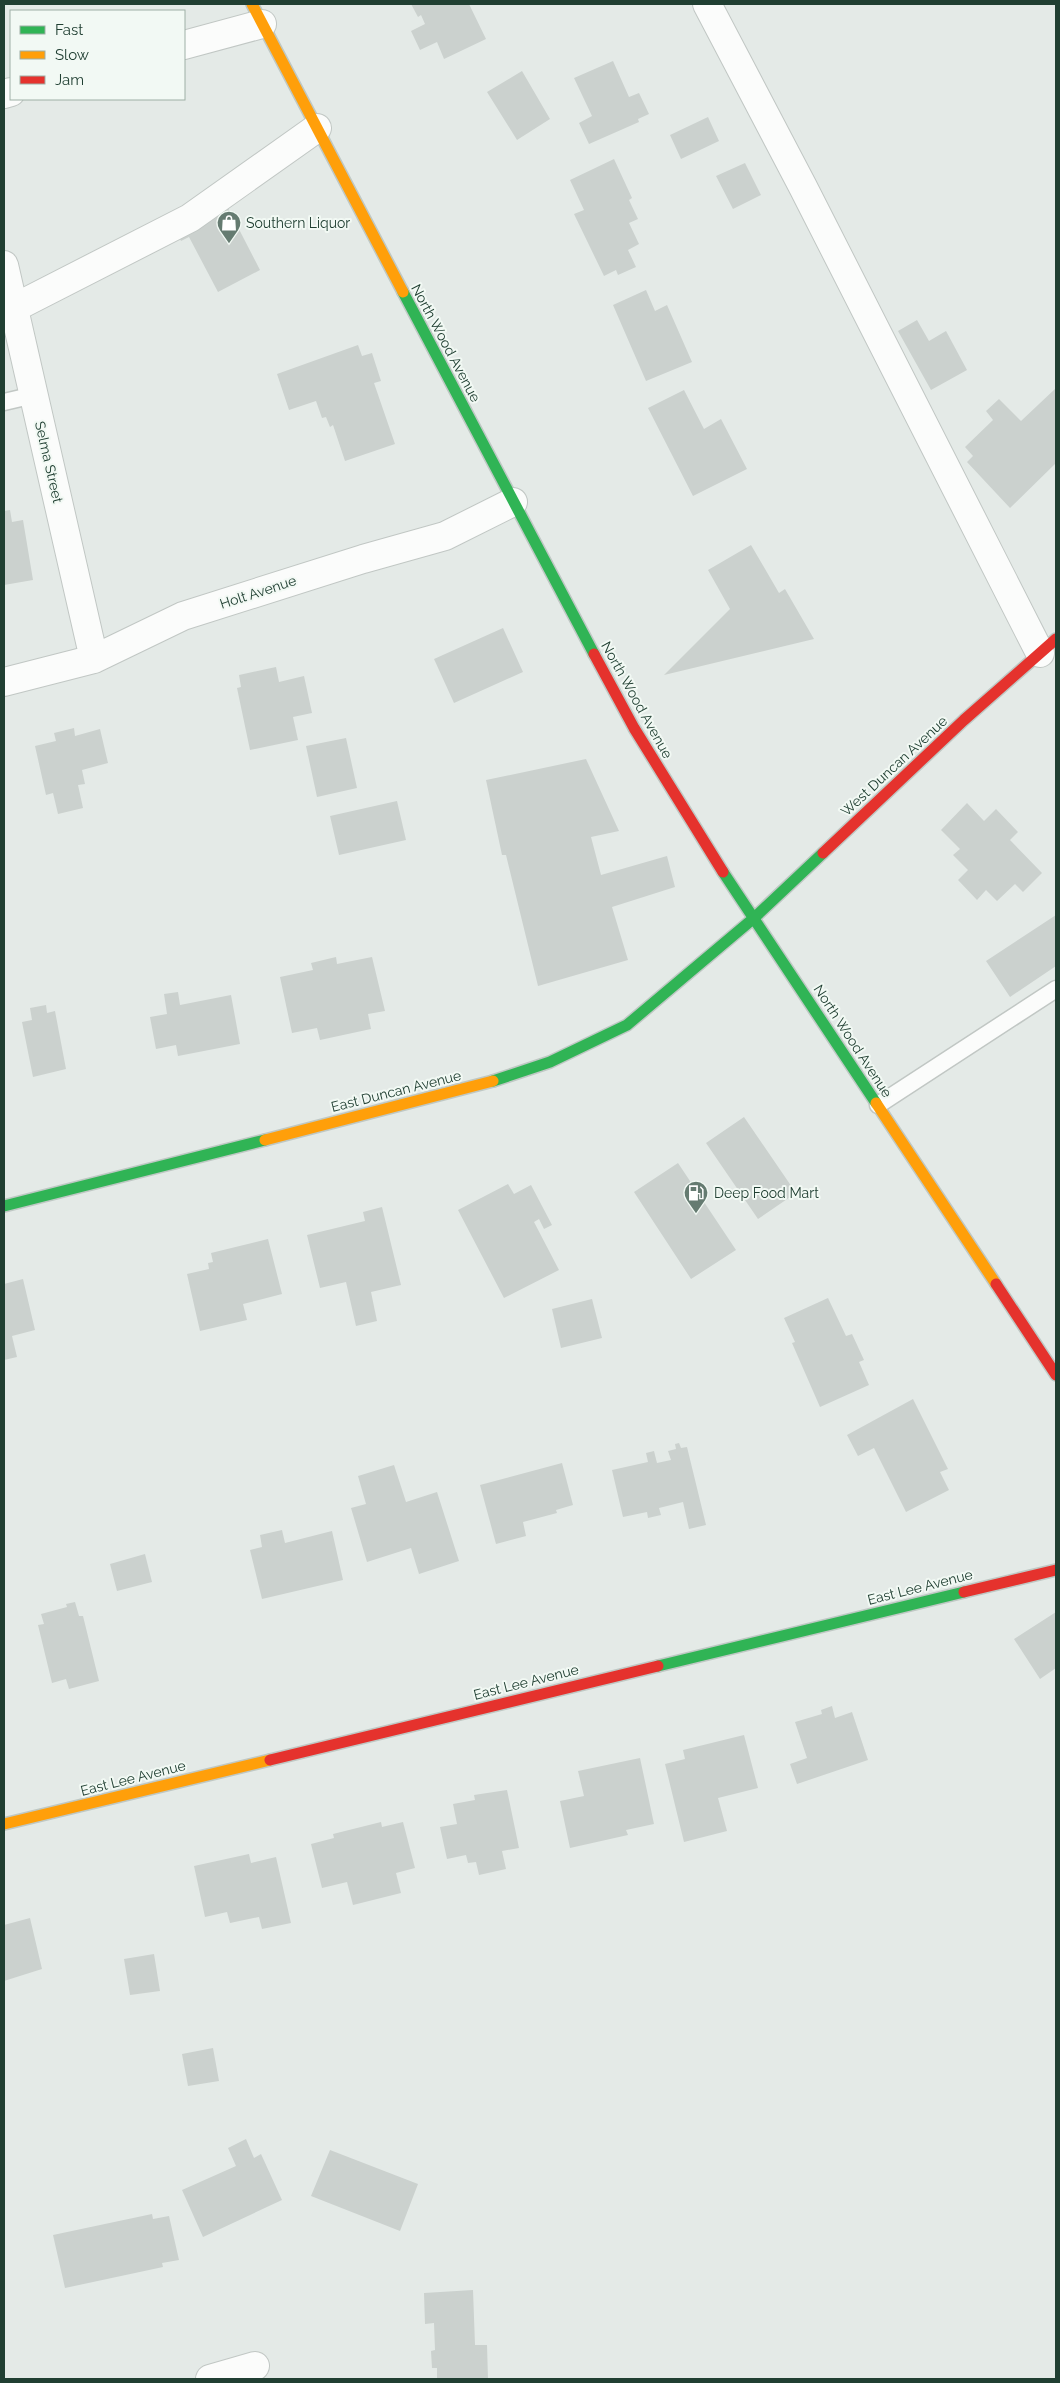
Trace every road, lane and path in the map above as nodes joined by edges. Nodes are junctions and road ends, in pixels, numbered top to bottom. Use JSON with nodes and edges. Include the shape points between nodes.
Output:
{"nodes":[{"id":1,"x":707,"y":4,"type":"edge"},
{"id":2,"x":257,"y":14,"type":"edge"},
{"id":3,"x":185,"y":45,"type":"edge"},
{"id":4,"x":317,"y":128,"type":"junction"},
{"id":5,"x":4,"y":265,"type":"edge"},
{"id":6,"x":14,"y":308,"type":"junction"},
{"id":7,"x":34,"y":395,"type":"junction"},
{"id":8,"x":4,"y":402,"type":"edge"},
{"id":9,"x":513,"y":502,"type":"junction"},
{"id":10,"x":1048,"y":646,"type":"edge"},
{"id":11,"x":94,"y":659,"type":"junction"},
{"id":12,"x":4,"y":682,"type":"edge"},
{"id":13,"x":754,"y":918,"type":"junction"},
{"id":14,"x":1056,"y":989,"type":"edge"},
{"id":15,"x":878,"y":1104,"type":"junction"},
{"id":16,"x":4,"y":1206,"type":"edge"},
{"id":17,"x":1056,"y":1375,"type":"edge"},
{"id":18,"x":1056,"y":1570,"type":"edge"},
{"id":19,"x":4,"y":1824,"type":"edge"},
{"id":20,"x":255,"y":2366,"type":"dead end"},
{"id":21,"x":210,"y":2379,"type":"edge"}],
"edges":[{"from":1,"to":10,"type":"street"},
{"from":2,"to":3,"type":"street"},
{"from":2,"to":4,"type":"street","name":"North Wood Avenue"},
{"from":4,"to":6,"type":"street","via":[[190,218]]},
{"from":4,"to":9,"type":"street","name":"North Wood Avenue"},
{"from":5,"to":6,"type":"street","name":"Selma Street"},
{"from":6,"to":7,"type":"street","name":"Selma Street"},
{"from":7,"to":8,"type":"lane"},
{"from":7,"to":11,"type":"street","name":"Selma Street"},
{"from":9,"to":11,"type":"street","name":"Holt Avenue","via":[[445,536],[183,616]]},
{"from":9,"to":13,"type":"street","name":"North Wood Avenue","via":[[634,728],[700,838]]},
{"from":10,"to":13,"type":"street","name":"West Duncan Avenue","via":[[964,720]]},
{"from":11,"to":12,"type":"street","name":"Holt Avenue"},
{"from":13,"to":15,"type":"street","name":"North Wood Avenue"},
{"from":13,"to":16,"type":"street","name":"East Duncan Avenue","via":[[627,1025],[550,1062],[470,1088]]},
{"from":14,"to":15,"type":"lane"},
{"from":15,"to":17,"type":"street","name":"North Wood Avenue"},
{"from":18,"to":19,"type":"street","name":"East Lee Avenue"},
{"from":20,"to":21,"type":"street"}]}
